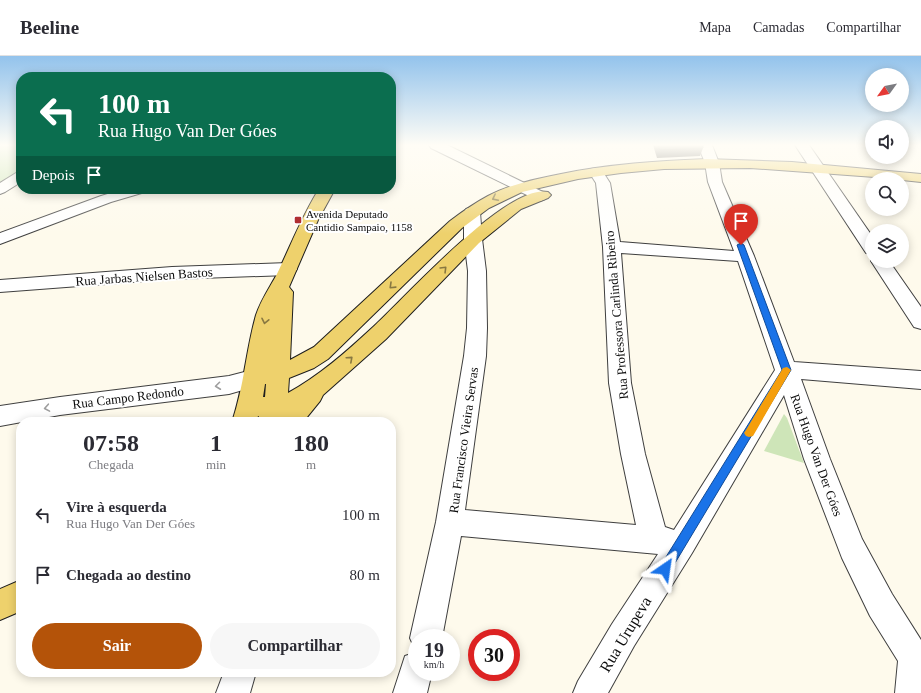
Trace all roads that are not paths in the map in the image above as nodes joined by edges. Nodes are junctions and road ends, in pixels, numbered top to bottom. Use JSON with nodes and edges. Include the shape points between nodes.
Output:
{"nodes":[{"id":1,"x":822,"y":174,"type":"edge"},
{"id":2,"x":494,"y":175,"type":"edge"},
{"id":3,"x":666,"y":175,"type":"edge"},
{"id":4,"x":715,"y":175,"type":"edge"},
{"id":5,"x":826,"y":175,"type":"edge"},
{"id":6,"x":840,"y":175,"type":"edge"},
{"id":7,"x":599,"y":177,"type":"junction"},
{"id":8,"x":921,"y":178,"type":"edge"},
{"id":9,"x":16,"y":179,"type":"edge"},
{"id":10,"x":865,"y":183,"type":"edge"},
{"id":11,"x":520,"y":188,"type":"junction"},
{"id":12,"x":909,"y":188,"type":"edge"},
{"id":13,"x":0,"y":189,"type":"edge"},
{"id":14,"x":921,"y":189,"type":"edge"},
{"id":15,"x":123,"y":194,"type":"edge"},
{"id":16,"x":324,"y":194,"type":"edge"},
{"id":17,"x":540,"y":196,"type":"junction"},
{"id":18,"x":472,"y":212,"type":"junction"},
{"id":19,"x":865,"y":238,"type":"edge"},
{"id":20,"x":0,"y":239,"type":"edge"},
{"id":21,"x":473,"y":239,"type":"junction"},
{"id":22,"x":612,"y":248,"type":"junction"},
{"id":23,"x":745,"y":256,"type":"junction"},
{"id":24,"x":885,"y":268,"type":"edge"},
{"id":25,"x":287,"y":271,"type":"junction"},
{"id":26,"x":0,"y":286,"type":"edge"},
{"id":27,"x":921,"y":322,"type":"edge"},
{"id":28,"x":787,"y":370,"type":"junction"},
{"id":29,"x":279,"y":373,"type":"junction"},
{"id":30,"x":256,"y":378,"type":"junction"},
{"id":31,"x":921,"y":380,"type":"edge"},
{"id":32,"x":247,"y":415,"type":"edge"},
{"id":33,"x":0,"y":416,"type":"edge"},
{"id":34,"x":278,"y":417,"type":"edge"},
{"id":35,"x":450,"y":522,"type":"junction"},
{"id":36,"x":654,"y":540,"type":"junction"},
{"id":37,"x":682,"y":542,"type":"junction"},
{"id":38,"x":16,"y":597,"type":"edge"},
{"id":39,"x":0,"y":605,"type":"edge"},
{"id":40,"x":428,"y":629,"type":"edge"},
{"id":41,"x":918,"y":660,"type":"edge"},
{"id":42,"x":238,"y":677,"type":"edge"},
{"id":43,"x":413,"y":681,"type":"edge"},
{"id":44,"x":233,"y":693,"type":"edge"},
{"id":45,"x":410,"y":693,"type":"edge"},
{"id":46,"x":590,"y":693,"type":"edge"},
{"id":47,"x":912,"y":693,"type":"edge"}],
"edges":[{"from":1,"to":19,"type":"street"},
{"from":2,"to":11,"type":"street"},
{"from":3,"to":7,"type":"main road"},
{"from":4,"to":23,"type":"street","name":"Rua Hugo Van Der Góes"},
{"from":5,"to":10,"type":"main road"},
{"from":6,"to":8,"type":"main road"},
{"from":7,"to":11,"type":"main road","via":[[550,180]]},
{"from":7,"to":17,"type":"main road"},
{"from":7,"to":22,"type":"street","name":"Rua Professora Carlinda Ribeiro"},
{"from":9,"to":13,"type":"street"},
{"from":11,"to":17,"type":"street"},
{"from":11,"to":18,"type":"main road","one_way":true,"via":[[496,197]]},
{"from":12,"to":14,"type":"main road"},
{"from":15,"to":20,"type":"street"},
{"from":16,"to":25,"type":"main road","via":[[306,225]]},
{"from":17,"to":21,"type":"main road","via":[[515,206]]},
{"from":18,"to":21,"type":"street","name":"Rua Francisco Vieira Servas"},
{"from":18,"to":29,"type":"main road","one_way":true,"via":[[321,353],[311,360]]},
{"from":34,"to":21,"type":"main road","one_way":true,"via":[[321,385],[379,334]]},
{"from":21,"to":35,"type":"street","name":"Rua Francisco Vieira Servas","via":[[477,271],[476,342]]},
{"from":22,"to":23,"type":"street"},
{"from":22,"to":36,"type":"street","name":"Rua Professora Carlinda Ribeiro","via":[[620,383],[633,454]]},
{"from":23,"to":28,"type":"street","name":"Rua Hugo Van Der Góes"},
{"from":24,"to":27,"type":"street"},
{"from":25,"to":26,"type":"street","name":"Rua Jarbas Nielsen Bastos","via":[[172,273]]},
{"from":25,"to":29,"type":"main road","via":[[281,314]]},
{"from":25,"to":30,"type":"main road","one_way":true,"via":[[267,313],[257,358]]},
{"from":28,"to":31,"type":"street"},
{"from":28,"to":37,"type":"street","name":"Rua Urupeva"},
{"from":28,"to":41,"type":"street","name":"Rua Hugo Van Der Góes","via":[[817,459],[852,548],[881,605]]},
{"from":29,"to":30,"type":"main road"},
{"from":29,"to":34,"type":"main road"},
{"from":30,"to":32,"type":"main road"},
{"from":30,"to":33,"type":"street","name":"Rua Campo Redondo","one_way":true,"via":[[229,385]]},
{"from":32,"to":34,"type":"main road"},
{"from":35,"to":36,"type":"street"},
{"from":35,"to":40,"type":"street","name":"Rua Francisco Vieira Servas"},
{"from":36,"to":37,"type":"street"},
{"from":37,"to":46,"type":"street","name":"Rua Urupeva"},
{"from":38,"to":39,"type":"main road"},
{"from":41,"to":47,"type":"street"},
{"from":42,"to":44,"type":"street"},
{"from":43,"to":45,"type":"street"}]}
